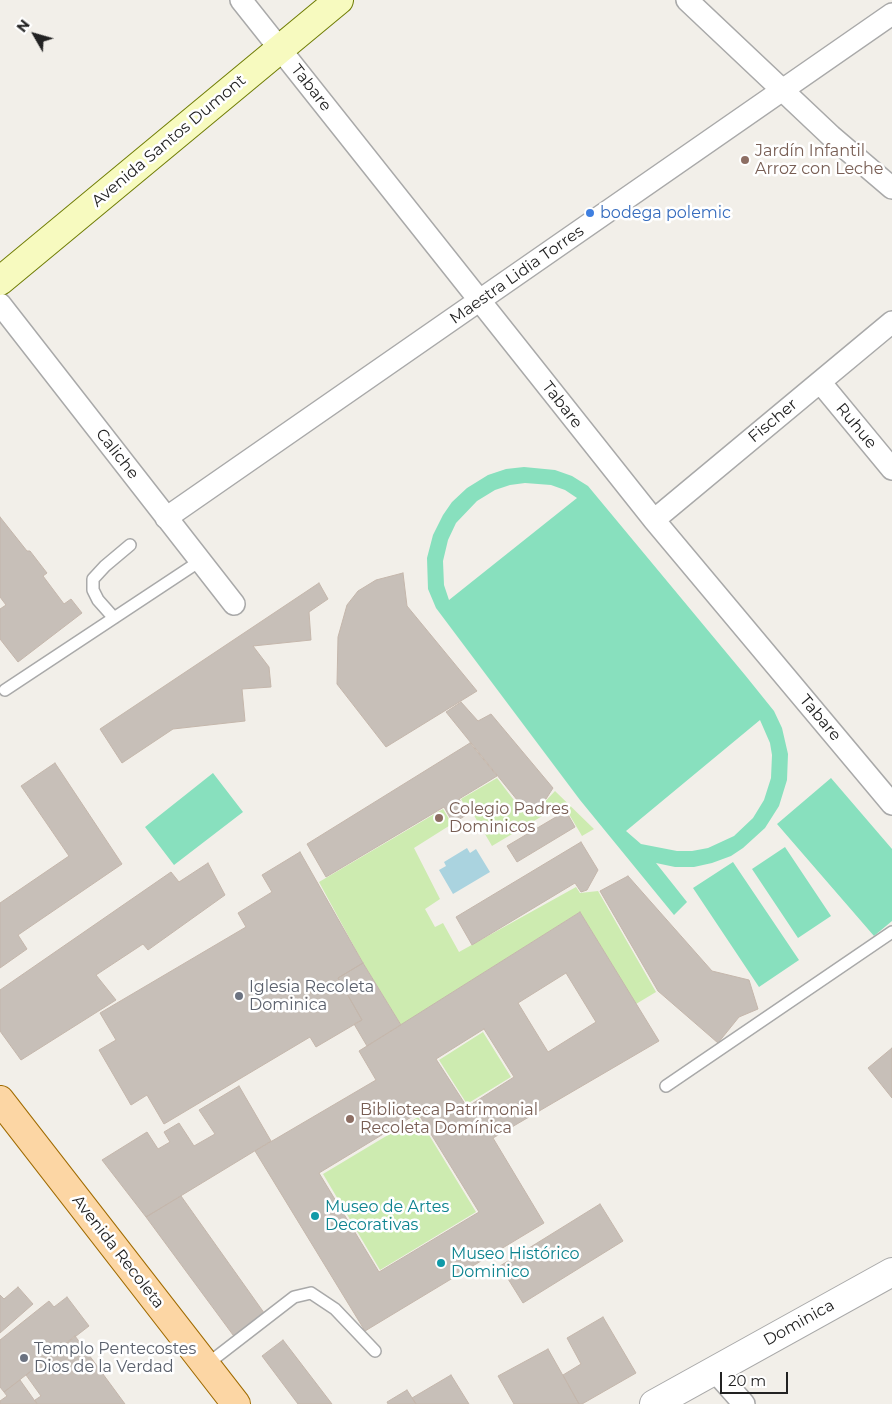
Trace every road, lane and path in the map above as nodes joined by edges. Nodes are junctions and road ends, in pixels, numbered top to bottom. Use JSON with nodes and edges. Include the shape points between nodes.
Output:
{"nodes":[{"id":1,"x":241,"y":0,"type":"edge"},
{"id":2,"x":339,"y":0,"type":"edge"},
{"id":3,"x":687,"y":0,"type":"edge"},
{"id":4,"x":892,"y":14,"type":"edge"},
{"id":5,"x":280,"y":49,"type":"junction"},
{"id":6,"x":782,"y":91,"type":"junction"},
{"id":7,"x":892,"y":188,"type":"edge"},
{"id":8,"x":0,"y":281,"type":"edge"},
{"id":9,"x":480,"y":301,"type":"junction"},
{"id":10,"x":0,"y":304,"type":"edge"},
{"id":11,"x":892,"y":322,"type":"edge"},
{"id":12,"x":820,"y":382,"type":"junction"},
{"id":13,"x":892,"y":470,"type":"edge"},
{"id":14,"x":166,"y":518,"type":"junction"},
{"id":15,"x":654,"y":520,"type":"junction"},
{"id":16,"x":130,"y":546,"type":"dead end"},
{"id":17,"x":200,"y":560,"type":"junction"},
{"id":18,"x":234,"y":604,"type":"dead end"},
{"id":19,"x":114,"y":618,"type":"junction"},
{"id":20,"x":5,"y":690,"type":"dead end"},
{"id":21,"x":892,"y":804,"type":"edge"},
{"id":22,"x":892,"y":932,"type":"edge"},
{"id":23,"x":666,"y":1086,"type":"dead end"},
{"id":24,"x":0,"y":1100,"type":"edge"},
{"id":25,"x":892,"y":1272,"type":"edge"},
{"id":26,"x":375,"y":1351,"type":"dead end"},
{"id":27,"x":206,"y":1366,"type":"junction"},
{"id":28,"x":714,"y":1370,"type":"junction"},
{"id":29,"x":236,"y":1404,"type":"edge"},
{"id":30,"x":654,"y":1404,"type":"edge"},
{"id":31,"x":744,"y":1404,"type":"edge"}],
"edges":[{"from":1,"to":5,"type":"street","name":"Tabare"},
{"from":2,"to":5,"type":"main road","name":"Avenida Santos Dumont"},
{"from":3,"to":6,"type":"street"},
{"from":4,"to":6,"type":"street","name":"Maestra Lidia Torres"},
{"from":5,"to":8,"type":"main road","name":"Avenida Santos Dumont"},
{"from":5,"to":9,"type":"street","name":"Tabare"},
{"from":6,"to":7,"type":"street"},
{"from":6,"to":9,"type":"street","name":"Maestra Lidia Torres"},
{"from":9,"to":14,"type":"street","name":"Maestra Lidia Torres"},
{"from":9,"to":15,"type":"street","name":"Tabare"},
{"from":10,"to":14,"type":"street","name":"Caliche"},
{"from":11,"to":12,"type":"street","name":"Fischer"},
{"from":12,"to":13,"type":"street","name":"Ruhue"},
{"from":12,"to":15,"type":"street","name":"Fischer"},
{"from":14,"to":17,"type":"street","name":"Caliche"},
{"from":15,"to":21,"type":"street","name":"Tabare"},
{"from":16,"to":19,"type":"lane","via":[[93,579],[93,590],[98,600]]},
{"from":17,"to":18,"type":"street","name":"Caliche"},
{"from":17,"to":19,"type":"lane"},
{"from":19,"to":20,"type":"lane"},
{"from":22,"to":23,"type":"lane"},
{"from":24,"to":27,"type":"main road","name":"Avenida Recoleta"},
{"from":25,"to":28,"type":"street","name":"Dominica"},
{"from":26,"to":27,"type":"lane","via":[[335,1309],[311,1293],[294,1297]]},
{"from":27,"to":29,"type":"main road","name":"Avenida Recoleta"},
{"from":28,"to":30,"type":"street","name":"Dominica"},
{"from":28,"to":31,"type":"street"}]}
